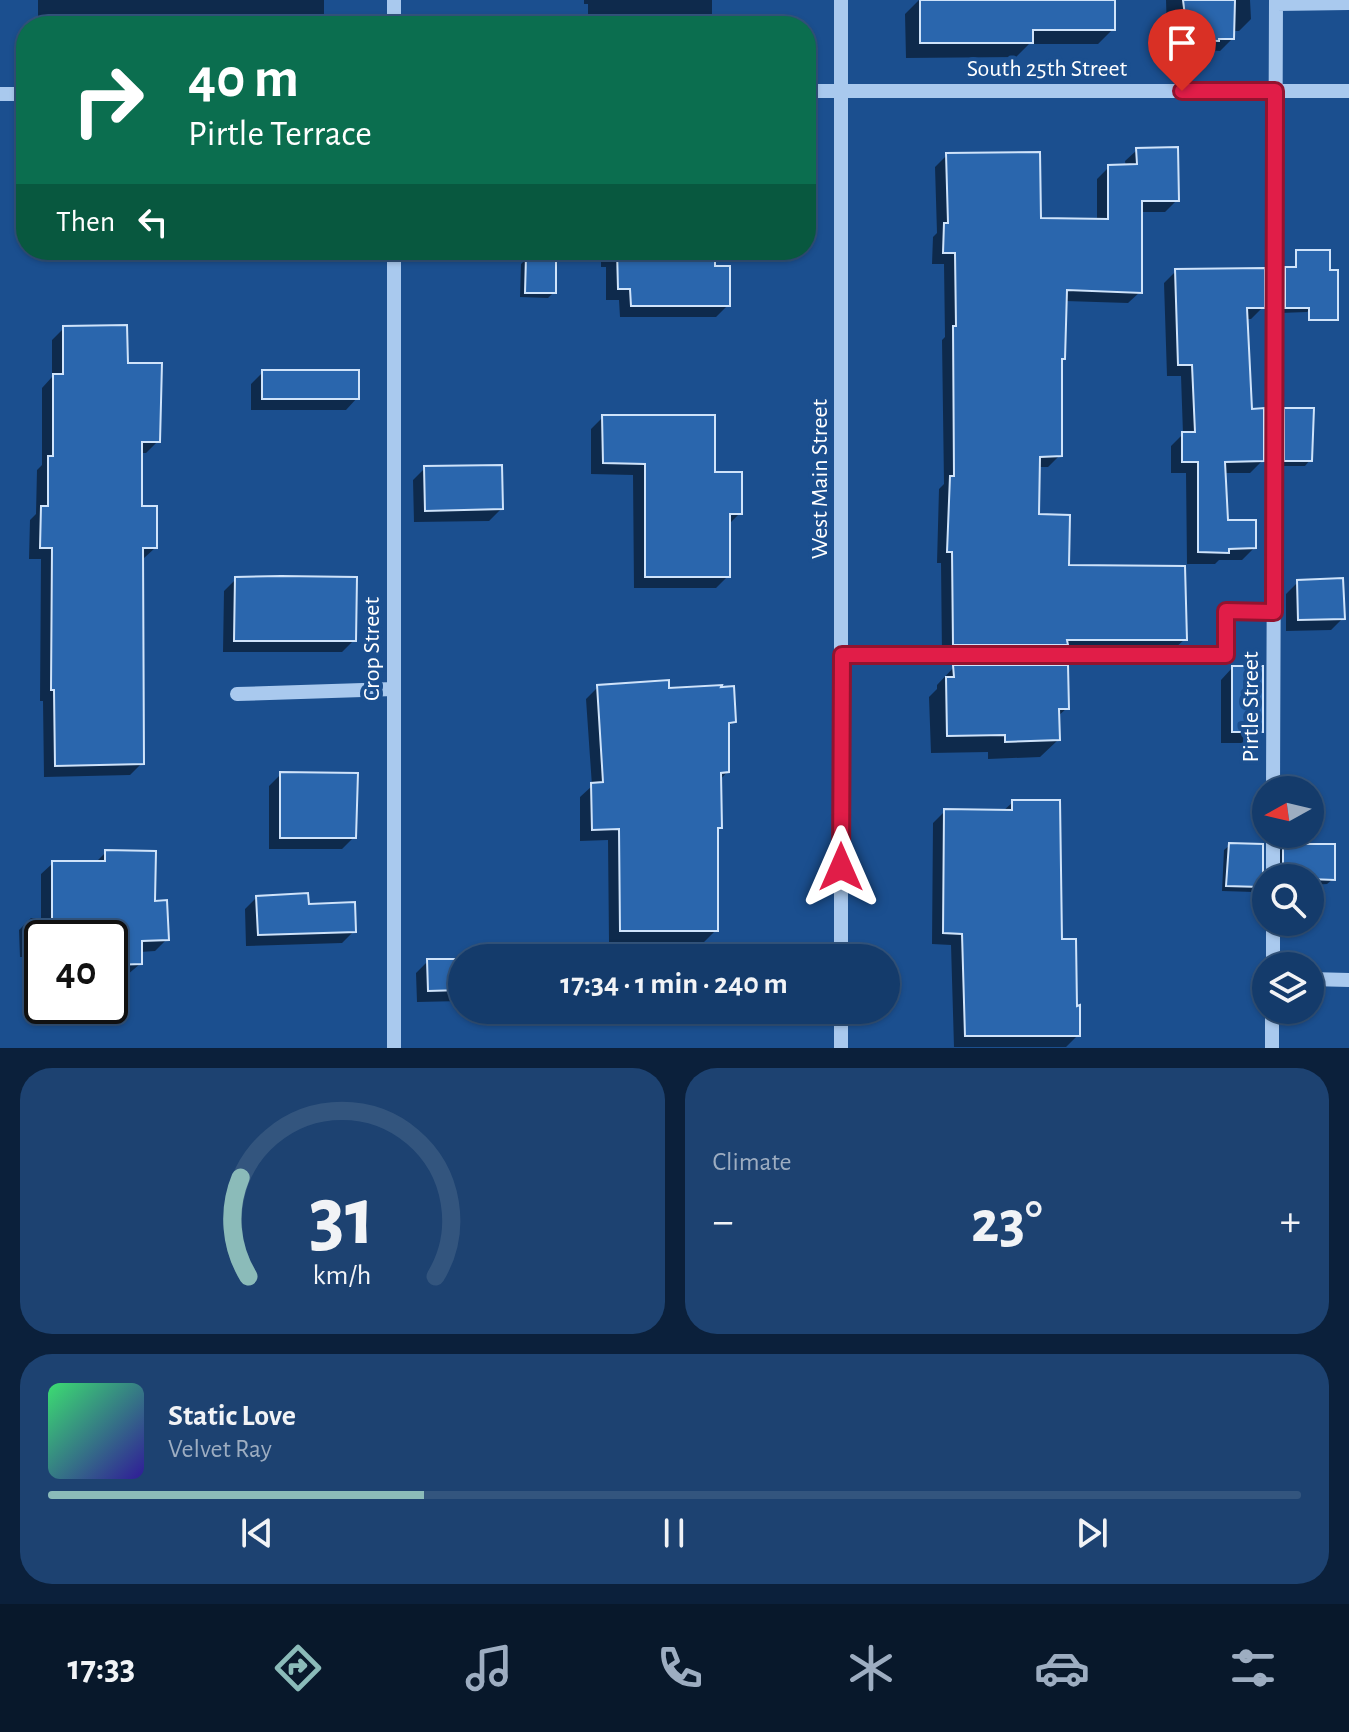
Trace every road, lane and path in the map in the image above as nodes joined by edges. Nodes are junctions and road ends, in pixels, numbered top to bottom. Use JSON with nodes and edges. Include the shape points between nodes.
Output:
{"nodes":[{"id":1,"x":841,"y":0,"type":"edge"},
{"id":2,"x":1276,"y":2,"type":"edge"},
{"id":3,"x":1349,"y":3,"type":"edge"},
{"id":4,"x":816,"y":91,"type":"edge"},
{"id":5,"x":841,"y":91,"type":"junction"},
{"id":6,"x":1275,"y":91,"type":"junction"},
{"id":7,"x":1349,"y":91,"type":"edge"},
{"id":8,"x":394,"y":260,"type":"edge"},
{"id":9,"x":1274,"y":612,"type":"junction"},
{"id":10,"x":842,"y":655,"type":"junction"},
{"id":11,"x":394,"y":689,"type":"junction"},
{"id":12,"x":237,"y":694,"type":"dead end"},
{"id":13,"x":1273,"y":776,"type":"edge"},
{"id":14,"x":841,"y":944,"type":"edge"},
{"id":15,"x":1324,"y":979,"type":"edge"},
{"id":16,"x":1349,"y":980,"type":"edge"},
{"id":17,"x":841,"y":1024,"type":"edge"},
{"id":18,"x":1272,"y":1024,"type":"edge"},
{"id":19,"x":394,"y":1048,"type":"edge"},
{"id":20,"x":841,"y":1048,"type":"edge"},
{"id":21,"x":1272,"y":1048,"type":"edge"}],
"edges":[{"from":1,"to":5,"type":"street","name":"West Main Street"},
{"from":2,"to":3,"type":"street"},
{"from":2,"to":6,"type":"street","name":"Pirtle Street"},
{"from":4,"to":5,"type":"street","name":"South 25th Street"},
{"from":5,"to":6,"type":"street","name":"South 25th Street"},
{"from":5,"to":10,"type":"street","name":"West Main Street"},
{"from":6,"to":7,"type":"street","name":"South 25th Street"},
{"from":6,"to":9,"type":"street","name":"Pirtle Street"},
{"from":8,"to":11,"type":"street","name":"Crop Street"},
{"from":9,"to":10,"type":"street","via":[[1226,611],[1226,655]]},
{"from":9,"to":13,"type":"street","name":"Pirtle Street"},
{"from":10,"to":14,"type":"street","name":"West Main Street"},
{"from":11,"to":12,"type":"street"},
{"from":11,"to":19,"type":"street","name":"Crop Street"},
{"from":15,"to":16,"type":"street"},
{"from":17,"to":20,"type":"street"},
{"from":18,"to":21,"type":"street"}]}
